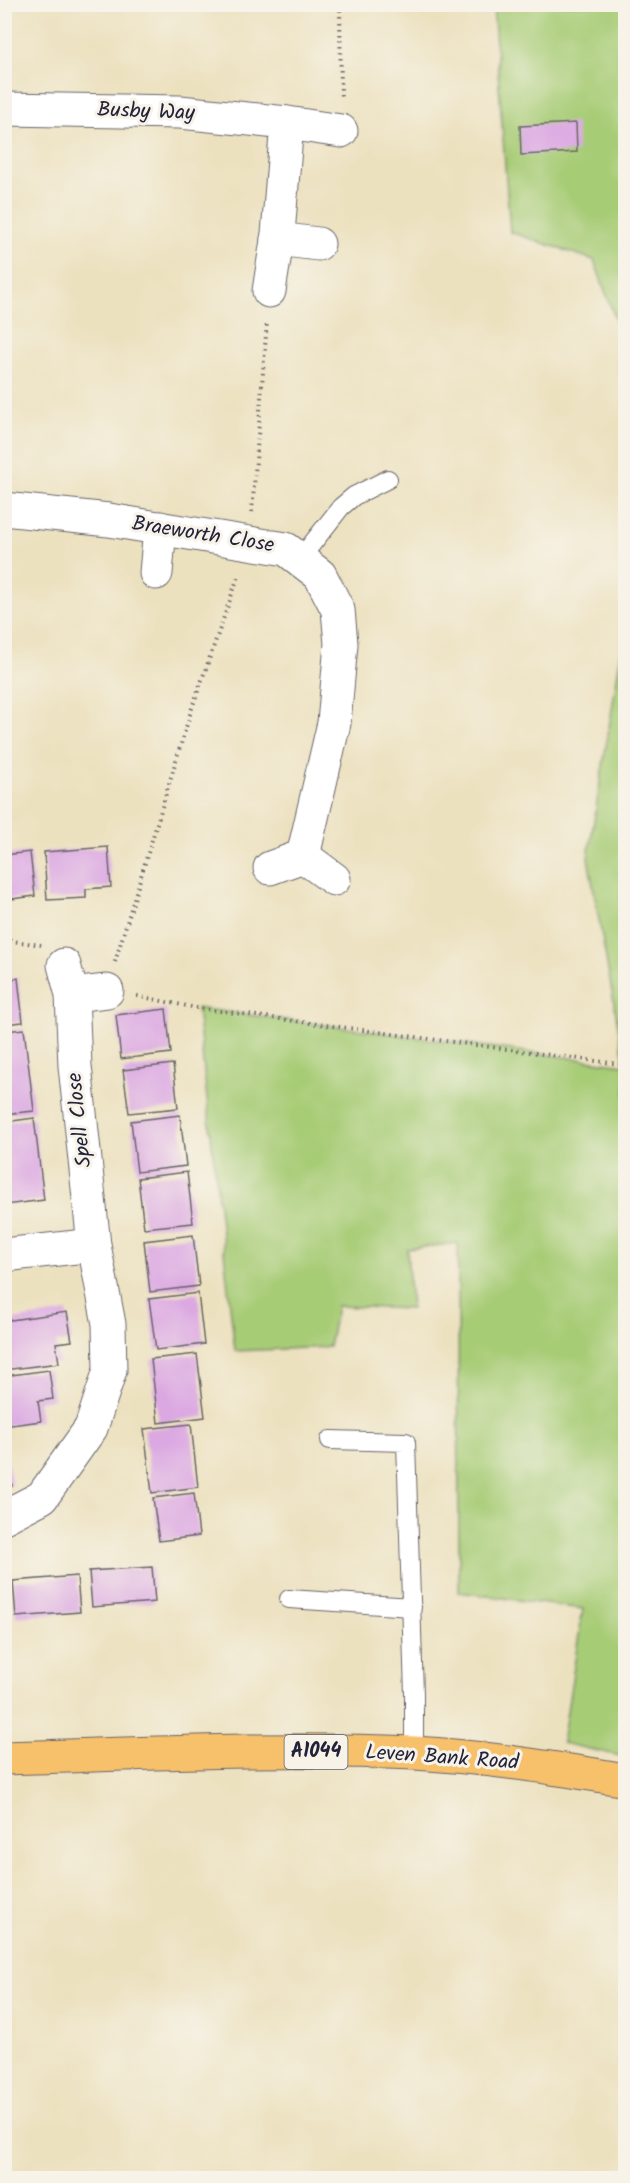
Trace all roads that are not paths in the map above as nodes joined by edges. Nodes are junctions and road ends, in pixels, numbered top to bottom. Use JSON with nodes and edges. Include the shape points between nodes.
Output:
{"nodes":[{"id":1,"x":4,"y":109,"type":"edge"},
{"id":2,"x":287,"y":123,"type":"junction"},
{"id":3,"x":341,"y":131,"type":"road end"},
{"id":4,"x":277,"y":239,"type":"junction"},
{"id":5,"x":318,"y":244,"type":"dead end"},
{"id":6,"x":269,"y":291,"type":"road end"},
{"id":7,"x":388,"y":479,"type":"dead end"},
{"id":8,"x":4,"y":509,"type":"edge"},
{"id":9,"x":160,"y":528,"type":"junction"},
{"id":10,"x":300,"y":559,"type":"junction"},
{"id":11,"x":156,"y":573,"type":"dead end"},
{"id":12,"x":303,"y":856,"type":"junction"},
{"id":13,"x":270,"y":868,"type":"dead end"},
{"id":14,"x":334,"y":879,"type":"dead end"},
{"id":15,"x":106,"y":991,"type":"road end"},
{"id":16,"x":94,"y":1245,"type":"junction"},
{"id":17,"x":4,"y":1255,"type":"edge"},
{"id":18,"x":330,"y":1440,"type":"dead end"},
{"id":19,"x":4,"y":1517,"type":"edge"},
{"id":20,"x":289,"y":1599,"type":"dead end"},
{"id":21,"x":412,"y":1607,"type":"junction"},
{"id":22,"x":414,"y":1754,"type":"junction"},
{"id":23,"x":4,"y":1758,"type":"edge"},
{"id":24,"x":626,"y":1779,"type":"edge"}],
"edges":[{"from":1,"to":2,"type":"street","name":"Busby Way","via":[[180,112]]},
{"from":2,"to":3,"type":"street","name":"Busby Way"},
{"from":2,"to":4,"type":"street"},
{"from":4,"to":5,"type":"street"},
{"from":4,"to":6,"type":"street"},
{"from":7,"to":10,"type":"lane","via":[[341,507]]},
{"from":8,"to":9,"type":"street","name":"Braeworth Close"},
{"from":9,"to":10,"type":"street","name":"Braeworth Close","via":[[286,549]]},
{"from":9,"to":11,"type":"street"},
{"from":10,"to":12,"type":"street","name":"Braeworth Close","via":[[320,575],[338,610],[341,644],[334,723]]},
{"from":12,"to":13,"type":"street"},
{"from":12,"to":14,"type":"street"},
{"from":15,"to":16,"type":"street","name":"Spell Close","via":[[68,980]]},
{"from":16,"to":17,"type":"street"},
{"from":16,"to":19,"type":"street","name":"Spell Close","via":[[109,1324],[110,1370],[91,1428],[42,1497]]},
{"from":18,"to":21,"type":"lane","via":[[406,1442]]},
{"from":20,"to":21,"type":"lane"},
{"from":21,"to":22,"type":"lane"},
{"from":22,"to":23,"type":"main road","name":"Leven Bank Road","number":"A1044","via":[[278,1751]]},
{"from":22,"to":24,"type":"main road","name":"Leven Bank Road","number":"A1044","via":[[512,1762]]}]}
